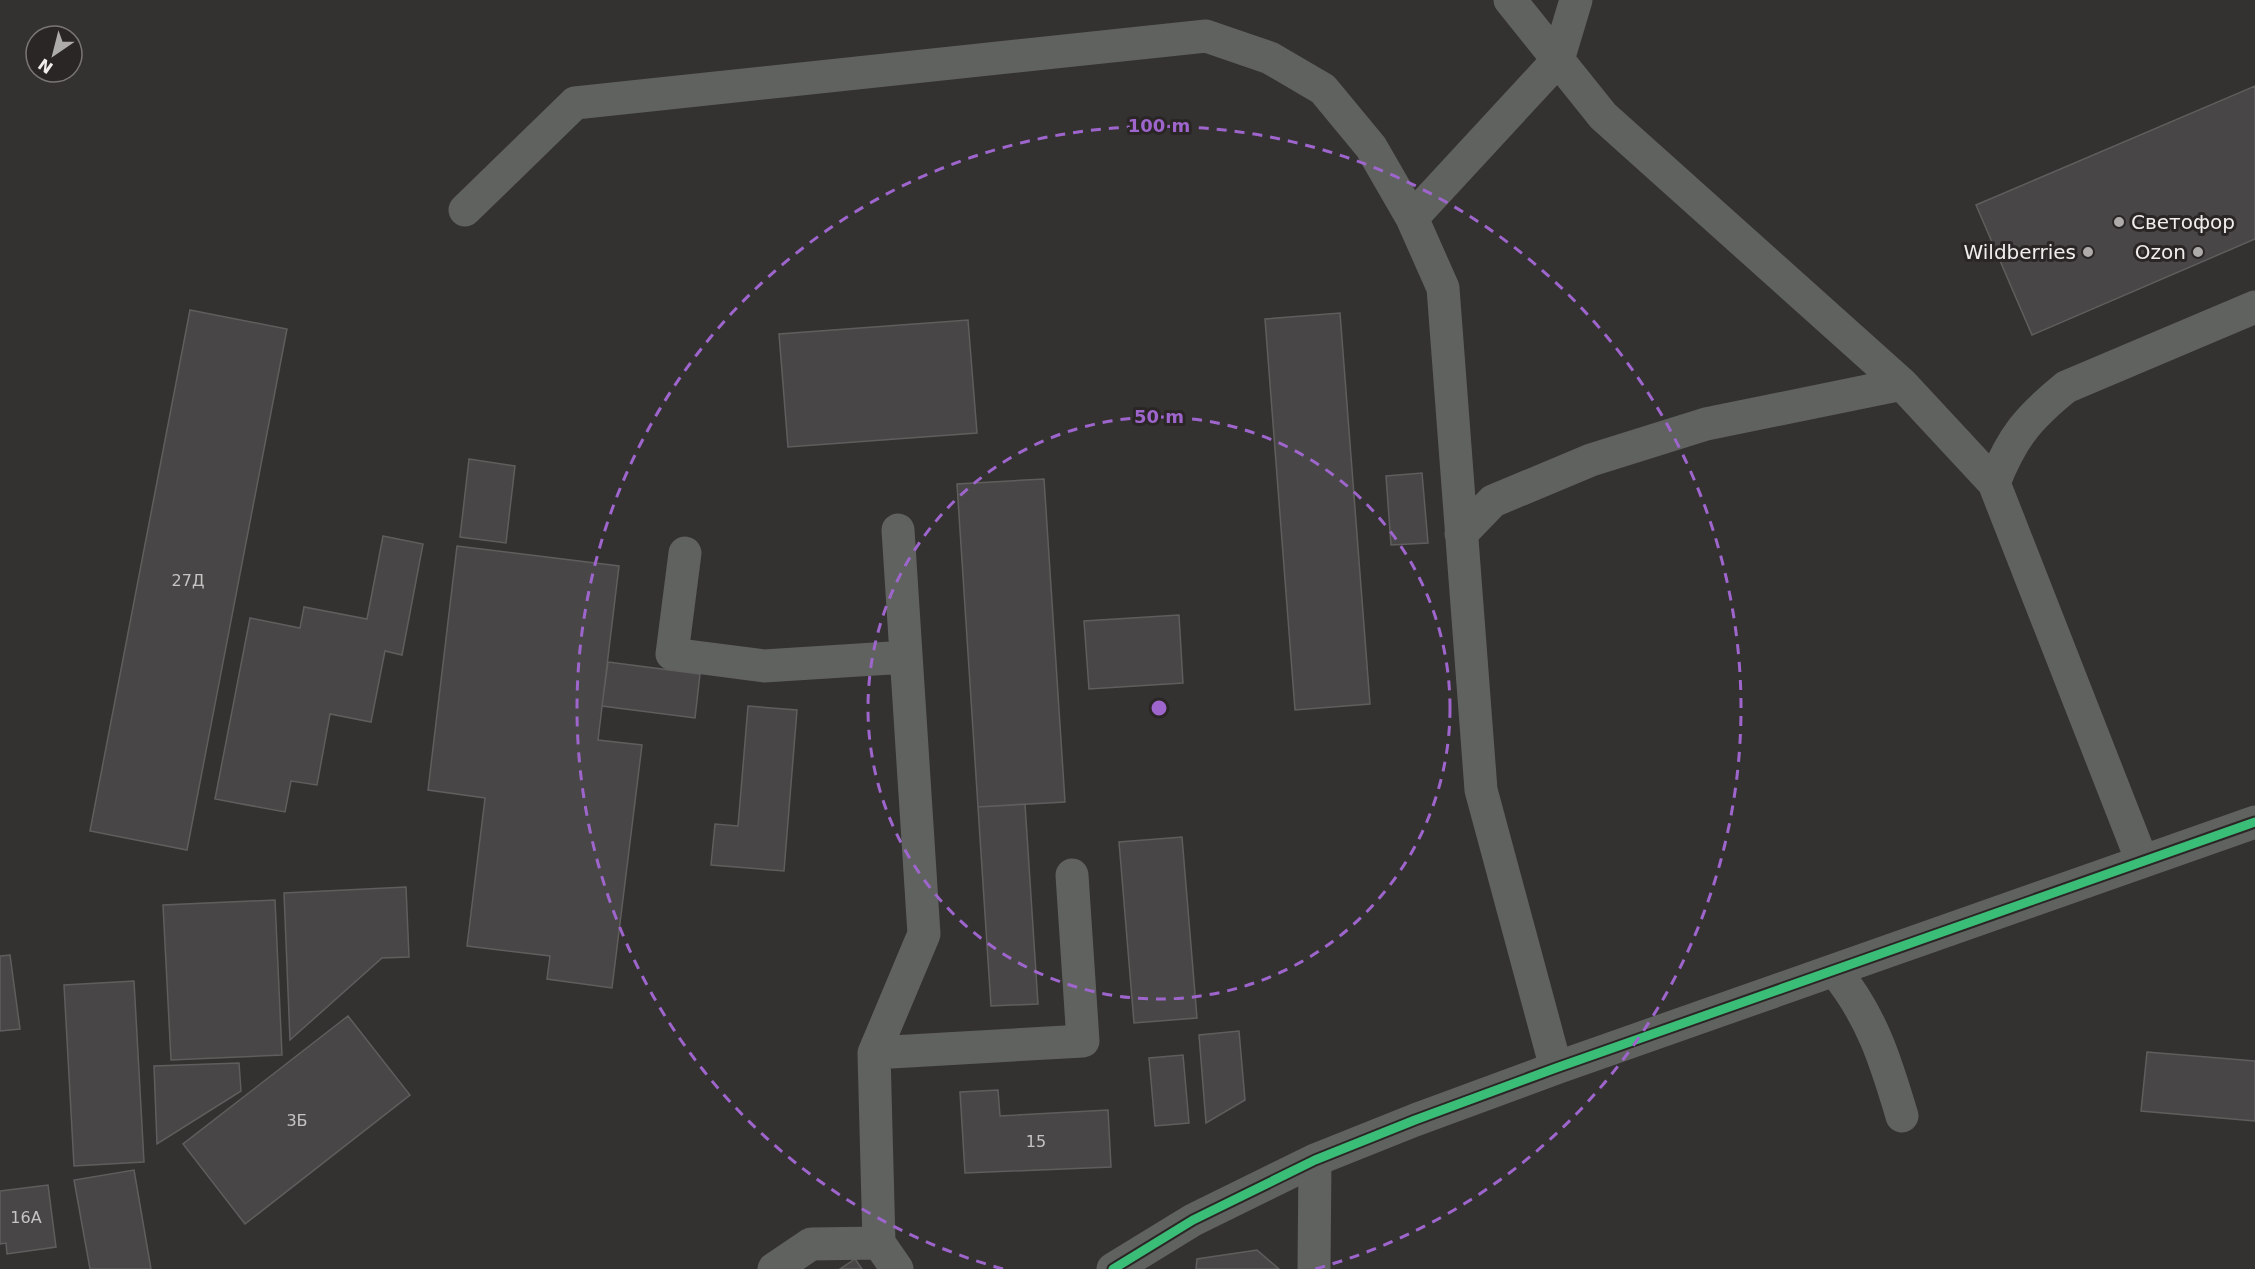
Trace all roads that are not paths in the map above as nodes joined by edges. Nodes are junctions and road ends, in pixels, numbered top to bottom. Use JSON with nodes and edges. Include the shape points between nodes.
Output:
{"nodes":[{"id":1,"x":1510,"y":0,"type":"edge"},
{"id":2,"x":1576,"y":0,"type":"edge"},
{"id":3,"x":1558,"y":60,"type":"junction"},
{"id":4,"x":465,"y":210,"type":"dead end"},
{"id":5,"x":1412,"y":218,"type":"junction"},
{"id":6,"x":2255,"y":307,"type":"edge"},
{"id":7,"x":1902,"y":384,"type":"junction"},
{"id":8,"x":1994,"y":483,"type":"junction"},
{"id":9,"x":898,"y":530,"type":"dead end"},
{"id":10,"x":1461,"y":534,"type":"junction"},
{"id":11,"x":685,"y":553,"type":"dead end"},
{"id":12,"x":906,"y":657,"type":"junction"},
{"id":13,"x":2255,"y":822,"type":"edge"},
{"id":14,"x":2142,"y":861,"type":"junction"},
{"id":15,"x":1072,"y":875,"type":"dead end"},
{"id":16,"x":1835,"y":971,"type":"junction"},
{"id":17,"x":874,"y":1053,"type":"junction"},
{"id":18,"x":1556,"y":1068,"type":"junction"},
{"id":19,"x":1902,"y":1116,"type":"dead end"},
{"id":20,"x":1315,"y":1160,"type":"junction"},
{"id":21,"x":888,"y":1256,"type":"edge"},
{"id":22,"x":774,"y":1269,"type":"edge"},
{"id":23,"x":1113,"y":1269,"type":"edge"},
{"id":24,"x":1314,"y":1269,"type":"edge"}],
"edges":[{"from":1,"to":3,"type":"street"},
{"from":2,"to":3,"type":"street"},
{"from":3,"to":5,"type":"street"},
{"from":3,"to":7,"type":"street","via":[[1603,116]]},
{"from":4,"to":5,"type":"street","via":[[575,103],[1206,36],[1270,58],[1323,88],[1371,147]]},
{"from":5,"to":10,"type":"street","via":[[1443,288]]},
{"from":6,"to":8,"type":"street","via":[[2066,387],[2015,437]]},
{"from":7,"to":8,"type":"street"},
{"from":7,"to":10,"type":"street","via":[[1706,424],[1591,460],[1492,501]]},
{"from":8,"to":14,"type":"street"},
{"from":9,"to":12,"type":"street"},
{"from":10,"to":18,"type":"street","via":[[1481,790]]},
{"from":11,"to":12,"type":"street","via":[[672,654],[764,666]]},
{"from":12,"to":17,"type":"street","via":[[924,934]]},
{"from":13,"to":14,"type":"street"},
{"from":14,"to":16,"type":"street"},
{"from":15,"to":17,"type":"street","via":[[1083,1041]]},
{"from":16,"to":18,"type":"street"},
{"from":16,"to":19,"type":"street","via":[[1854,994],[1883,1053]]},
{"from":17,"to":21,"type":"street"},
{"from":18,"to":20,"type":"street"},
{"from":20,"to":23,"type":"street","via":[[1193,1220]]},
{"from":20,"to":24,"type":"street"},
{"from":21,"to":22,"type":"street","via":[[811,1244]]}]}
